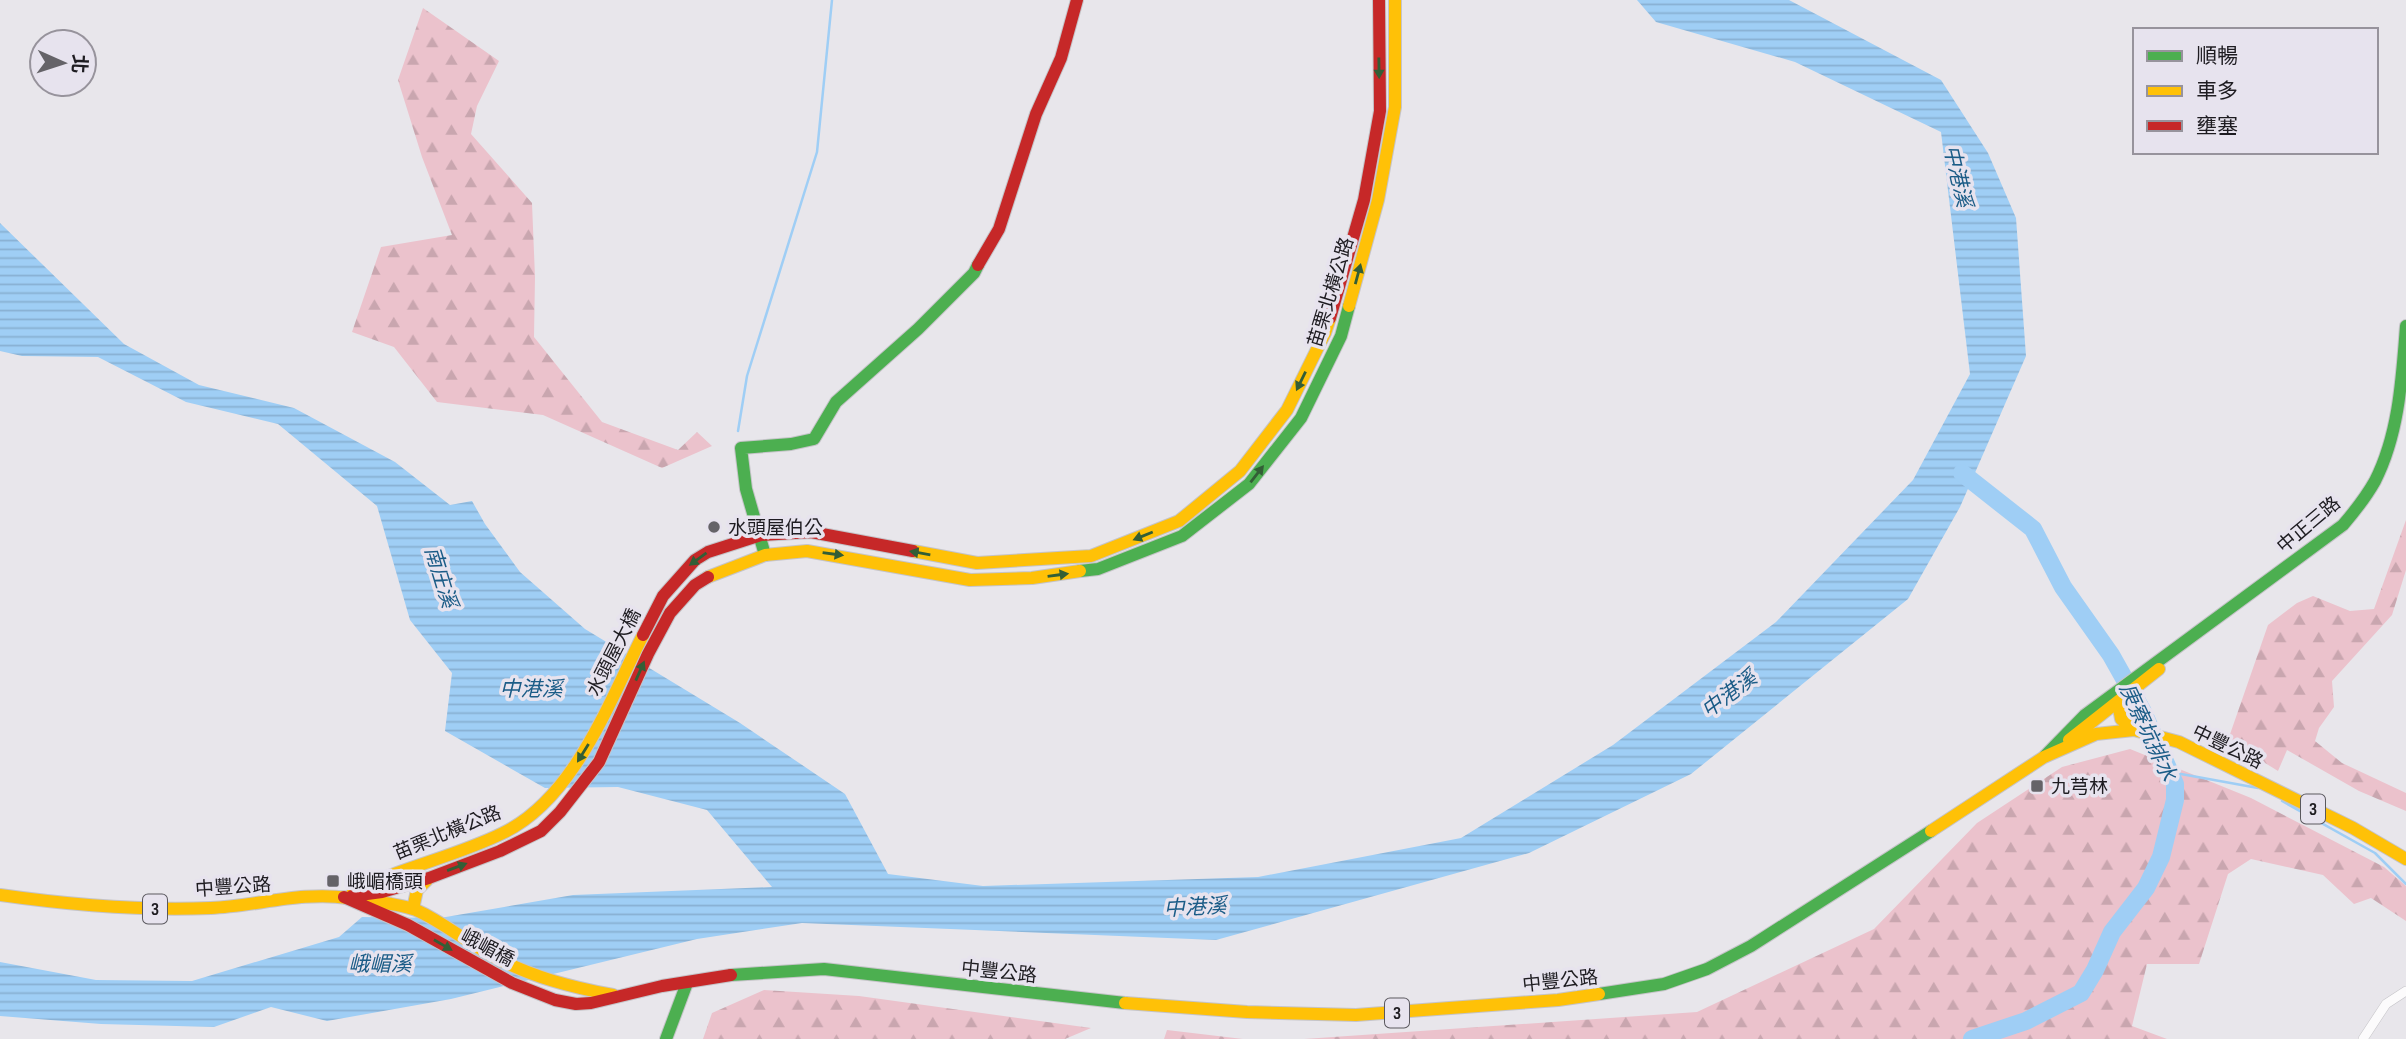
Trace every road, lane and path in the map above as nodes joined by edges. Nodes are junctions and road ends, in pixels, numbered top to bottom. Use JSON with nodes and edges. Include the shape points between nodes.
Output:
{"nodes":[{"id":1,"x":1077,"y":0,"type":"edge"},
{"id":2,"x":1379,"y":0,"type":"edge"},
{"id":3,"x":1395,"y":0,"type":"edge"},
{"id":4,"x":2406,"y":326,"type":"edge"},
{"id":5,"x":761,"y":535,"type":"junction"},
{"id":6,"x":765,"y":555,"type":"junction"},
{"id":7,"x":2121,"y":697,"type":"junction"},
{"id":8,"x":2137,"y":731,"type":"junction"},
{"id":9,"x":2057,"y":750,"type":"junction"},
{"id":10,"x":2044,"y":757,"type":"junction"},
{"id":11,"x":525,"y":820,"type":"joint"},
{"id":12,"x":541,"y":831,"type":"joint"},
{"id":13,"x":2406,"y":859,"type":"edge"},
{"id":14,"x":429,"y":878,"type":"junction"},
{"id":15,"x":0,"y":895,"type":"edge"},
{"id":16,"x":344,"y":897,"type":"junction"},
{"id":17,"x":413,"y":909,"type":"junction"},
{"id":18,"x":382,"y":915,"type":"joint"},
{"id":19,"x":687,"y":983,"type":"junction"},
{"id":20,"x":584,"y":990,"type":"joint"},
{"id":21,"x":2406,"y":991,"type":"edge"},
{"id":22,"x":622,"y":996,"type":"junction"},
{"id":23,"x":578,"y":1005,"type":"joint"},
{"id":24,"x":666,"y":1039,"type":"edge"},
{"id":25,"x":2363,"y":1039,"type":"edge"}],
"edges":[{"from":1,"to":5,"type":"main road","via":[[999,229],[974,273],[836,402],[814,439],[741,447],[746,489]]},
{"from":2,"to":5,"type":"main road","name":"苗栗北橫公路","one_way":true,"via":[[1380,111],[1363,200],[1333,306],[1325,333],[1287,410],[1240,471],[1179,522],[1091,556],[977,563],[811,532]]},
{"from":6,"to":3,"type":"main road","name":"苗栗北橫公路","one_way":true,"via":[[807,551],[970,580],[1098,569],[1182,536],[1249,484],[1301,418],[1341,336],[1378,201],[1395,107]]},
{"from":4,"to":7,"type":"main road","name":"中正三路","via":[[2389,446],[2364,499],[2343,525]]},
{"from":5,"to":6,"type":"main road"},
{"from":5,"to":11,"type":"main road","name":"水頭屋大橋","one_way":true,"via":[[708,552],[673,583],[589,744],[574,768]]},
{"from":12,"to":6,"type":"main road","name":"水頭屋大橋","one_way":true,"via":[[598,762],[648,654],[684,595],[714,573]]},
{"from":7,"to":8,"type":"main road","via":[[2121,719]]},
{"from":7,"to":9,"type":"main road"},
{"from":7,"to":10,"type":"main road","via":[[2085,715]]},
{"from":8,"to":9,"type":"main road","name":"中豐公路","number":"3","via":[[2096,734]]},
{"from":8,"to":13,"type":"main road","name":"中豐公路","number":"3","via":[[2179,742]]},
{"from":9,"to":10,"type":"main road","name":"中豐公路","number":"3"},
{"from":10,"to":19,"type":"main road","name":"中豐公路","number":"3","via":[[1751,946],[1664,984],[1558,1000],[1356,1015],[1141,1005],[824,969],[780,969]]},
{"from":11,"to":16,"type":"main road","name":"苗栗北橫公路","via":[[480,843],[374,880]]},
{"from":14,"to":12,"type":"main road","name":"苗栗北橫公路","one_way":true},
{"from":14,"to":16,"type":"main road","name":"苗栗北橫公路"},
{"from":14,"to":17,"type":"main road","via":[[417,890]]},
{"from":15,"to":16,"type":"main road","name":"中豐公路","number":"3","via":[[147,909]]},
{"from":16,"to":17,"type":"main road","name":"中豐公路","number":"3"},
{"from":16,"to":18,"type":"main road","name":"中豐公路","number":"3"},
{"from":17,"to":20,"type":"main road","name":"峨嵋橋","number":"3","via":[[492,956],[550,982]]},
{"from":18,"to":23,"type":"main road","name":"峨嵋橋","number":"3","one_way":true,"via":[[538,993]]},
{"from":19,"to":22,"type":"main road","name":"中豐公路","number":"3"},
{"from":19,"to":24,"type":"main road"},
{"from":20,"to":22,"type":"main road","name":"中豐公路","number":"3"},
{"from":21,"to":25,"type":"street","via":[[2386,1004]]},
{"from":22,"to":23,"type":"main road","name":"中豐公路","number":"3"}]}
